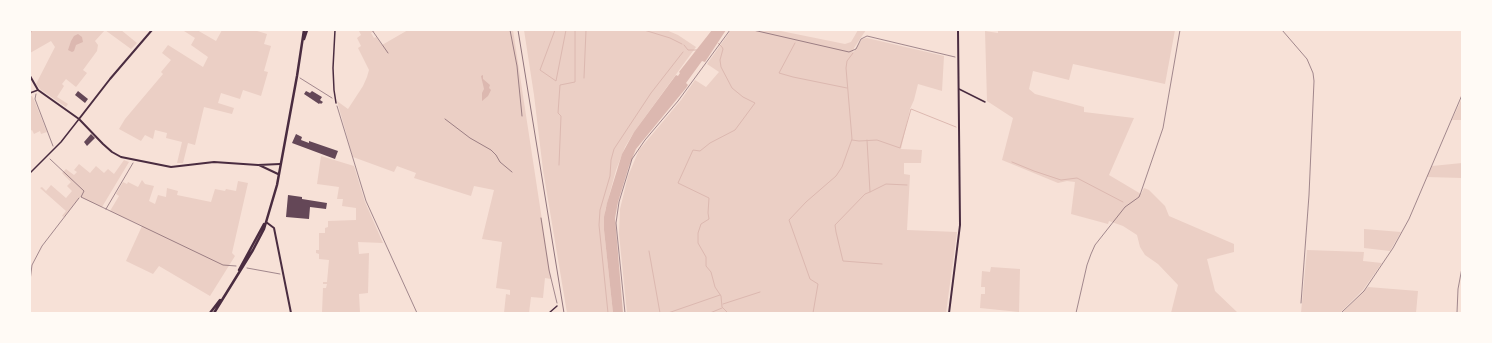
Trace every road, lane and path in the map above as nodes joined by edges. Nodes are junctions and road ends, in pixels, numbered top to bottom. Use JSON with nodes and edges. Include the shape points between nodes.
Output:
{"nodes":[{"id":1,"x":152,"y":30,"type":"edge"},
{"id":2,"x":304,"y":30,"type":"edge"},
{"id":3,"x":307,"y":30,"type":"edge"},
{"id":4,"x":335,"y":30,"type":"edge"},
{"id":5,"x":372,"y":30,"type":"edge"},
{"id":6,"x":510,"y":30,"type":"edge"},
{"id":7,"x":730,"y":30,"type":"edge"},
{"id":8,"x":753,"y":30,"type":"edge"},
{"id":9,"x":958,"y":30,"type":"edge"},
{"id":10,"x":1180,"y":30,"type":"edge"},
{"id":11,"x":1282,"y":30,"type":"edge"},
{"id":12,"x":302,"y":45,"type":"junction"},
{"id":13,"x":388,"y":53,"type":"dead end"},
{"id":14,"x":958,"y":57,"type":"junction"},
{"id":15,"x":30,"y":76,"type":"edge"},
{"id":16,"x":297,"y":76,"type":"junction"},
{"id":17,"x":959,"y":89,"type":"junction"},
{"id":18,"x":38,"y":90,"type":"junction"},
{"id":19,"x":30,"y":93,"type":"edge"},
{"id":20,"x":1462,"y":95,"type":"edge"},
{"id":21,"x":336,"y":102,"type":"junction"},
{"id":22,"x":985,"y":102,"type":"dead end"},
{"id":23,"x":522,"y":116,"type":"dead end"},
{"id":24,"x":79,"y":119,"type":"junction"},
{"id":25,"x":445,"y":119,"type":"dead end"},
{"id":26,"x":55,"y":149,"type":"junction"},
{"id":27,"x":47,"y":157,"type":"junction"},
{"id":28,"x":135,"y":160,"type":"junction"},
{"id":29,"x":280,"y":164,"type":"junction"},
{"id":30,"x":258,"y":165,"type":"junction"},
{"id":31,"x":512,"y":172,"type":"dead end"},
{"id":32,"x":30,"y":173,"type":"edge"},
{"id":33,"x":278,"y":174,"type":"junction"},
{"id":34,"x":81,"y":197,"type":"junction"},
{"id":35,"x":106,"y":209,"type":"junction"},
{"id":36,"x":541,"y":218,"type":"dead end"},
{"id":37,"x":266,"y":222,"type":"junction"},
{"id":38,"x":242,"y":267,"type":"junction"},
{"id":39,"x":1462,"y":268,"type":"edge"},
{"id":40,"x":283,"y":274,"type":"junction"},
{"id":41,"x":30,"y":281,"type":"edge"},
{"id":42,"x":1301,"y":303,"type":"dead end"},
{"id":43,"x":557,"y":306,"type":"joint"},
{"id":44,"x":210,"y":313,"type":"edge"},
{"id":45,"x":214,"y":313,"type":"edge"},
{"id":46,"x":291,"y":313,"type":"edge"},
{"id":47,"x":417,"y":313,"type":"edge"},
{"id":48,"x":549,"y":313,"type":"edge"},
{"id":49,"x":625,"y":313,"type":"edge"},
{"id":50,"x":949,"y":313,"type":"edge"},
{"id":51,"x":1076,"y":313,"type":"edge"},
{"id":52,"x":1341,"y":313,"type":"edge"},
{"id":53,"x":1457,"y":313,"type":"edge"}],
"edges":[{"from":1,"to":24,"type":"street"},
{"from":2,"to":12,"type":"main road"},
{"from":3,"to":12,"type":"main road"},
{"from":4,"to":21,"type":"street","via":[[333,68]]},
{"from":5,"to":13,"type":"path"},
{"from":6,"to":23,"type":"path"},
{"from":7,"to":49,"type":"lane","via":[[632,159],[619,202],[616,223]]},
{"from":8,"to":14,"type":"path","via":[[850,52],[867,36]]},
{"from":9,"to":14,"type":"street"},
{"from":10,"to":51,"type":"path","via":[[1165,120],[1139,197],[1125,207],[1095,245]]},
{"from":11,"to":42,"type":"path","via":[[1307,59],[1314,81]]},
{"from":12,"to":16,"type":"main road"},
{"from":14,"to":17,"type":"street"},
{"from":15,"to":18,"type":"street"},
{"from":16,"to":21,"type":"path"},
{"from":16,"to":29,"type":"main road"},
{"from":17,"to":22,"type":"street"},
{"from":17,"to":50,"type":"street","via":[[960,225]]},
{"from":18,"to":19,"type":"street"},
{"from":18,"to":24,"type":"street"},
{"from":18,"to":26,"type":"path","via":[[35,99]]},
{"from":20,"to":52,"type":"path","via":[[1409,219],[1364,291]]},
{"from":21,"to":47,"type":"path","via":[[366,201]]},
{"from":24,"to":26,"type":"street"},
{"from":24,"to":28,"type":"street","via":[[112,152]]},
{"from":25,"to":31,"type":"path","via":[[490,150]]},
{"from":26,"to":27,"type":"street"},
{"from":27,"to":32,"type":"street"},
{"from":27,"to":34,"type":"path","via":[[84,191]]},
{"from":28,"to":30,"type":"street","via":[[171,167],[214,162]]},
{"from":28,"to":35,"type":"path"},
{"from":29,"to":30,"type":"street"},
{"from":29,"to":33,"type":"main road"},
{"from":30,"to":33,"type":"street"},
{"from":33,"to":37,"type":"main road"},
{"from":34,"to":35,"type":"path"},
{"from":34,"to":41,"type":"path","via":[[42,246],[32,265]]},
{"from":35,"to":38,"type":"path","via":[[223,264]]},
{"from":36,"to":43,"type":"path"},
{"from":37,"to":38,"type":"main road","via":[[263,233]]},
{"from":37,"to":40,"type":"street","via":[[274,228]]},
{"from":38,"to":40,"type":"path"},
{"from":38,"to":44,"type":"main road"},
{"from":38,"to":45,"type":"main road"},
{"from":39,"to":53,"type":"path"},
{"from":40,"to":46,"type":"street"},
{"from":43,"to":48,"type":"street"}]}
